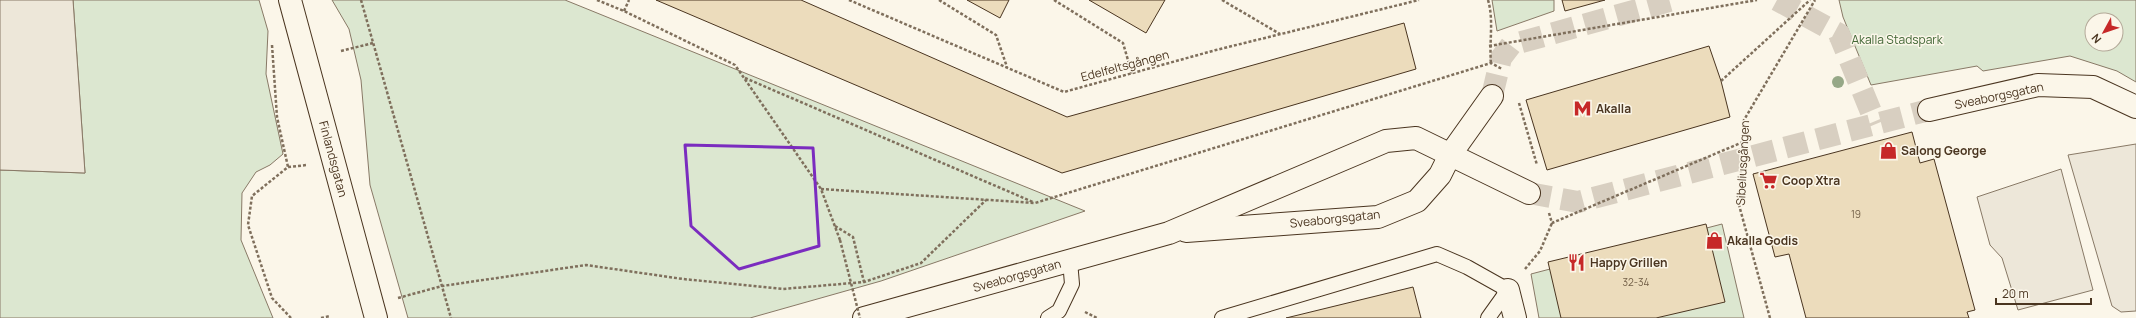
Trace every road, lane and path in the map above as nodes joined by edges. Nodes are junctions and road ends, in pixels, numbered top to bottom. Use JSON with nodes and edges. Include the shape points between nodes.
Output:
{"nodes":[{"id":1,"x":290,"y":0,"type":"edge"},
{"id":2,"x":361,"y":0,"type":"edge"},
{"id":3,"x":597,"y":0,"type":"edge"},
{"id":4,"x":629,"y":0,"type":"edge"},
{"id":5,"x":849,"y":0,"type":"edge"},
{"id":6,"x":939,"y":0,"type":"edge"},
{"id":7,"x":1054,"y":0,"type":"edge"},
{"id":8,"x":1222,"y":0,"type":"edge"},
{"id":9,"x":1418,"y":0,"type":"edge"},
{"id":10,"x":1488,"y":0,"type":"edge"},
{"id":11,"x":1757,"y":0,"type":"edge"},
{"id":12,"x":1810,"y":0,"type":"edge"},
{"id":13,"x":1815,"y":0,"type":"edge"},
{"id":14,"x":624,"y":11,"type":"junction"},
{"id":15,"x":1281,"y":34,"type":"junction"},
{"id":16,"x":271,"y":38,"type":"dead end"},
{"id":17,"x":373,"y":43,"type":"junction"},
{"id":18,"x":1489,"y":46,"type":"junction"},
{"id":19,"x":341,"y":51,"type":"dead end"},
{"id":20,"x":1490,"y":63,"type":"junction"},
{"id":21,"x":1007,"y":67,"type":"junction"},
{"id":22,"x":1504,"y":70,"type":"dead end"},
{"id":23,"x":1132,"y":74,"type":"junction"},
{"id":24,"x":745,"y":78,"type":"junction"},
{"id":25,"x":1721,"y":81,"type":"dead end"},
{"id":26,"x":1492,"y":96,"type":"tunnel mouth"},
{"id":27,"x":1518,"y":96,"type":"dead end"},
{"id":28,"x":2136,"y":107,"type":"edge"},
{"id":29,"x":1929,"y":110,"type":"tunnel mouth"},
{"id":30,"x":1743,"y":142,"type":"junction"},
{"id":31,"x":1450,"y":155,"type":"junction"},
{"id":32,"x":333,"y":162,"type":"junction"},
{"id":33,"x":288,"y":167,"type":"junction"},
{"id":34,"x":1538,"y":171,"type":"dead end"},
{"id":35,"x":821,"y":189,"type":"junction"},
{"id":36,"x":1529,"y":193,"type":"tunnel mouth"},
{"id":37,"x":986,"y":200,"type":"junction"},
{"id":38,"x":1035,"y":203,"type":"junction"},
{"id":39,"x":1548,"y":208,"type":"dead end"},
{"id":40,"x":1552,"y":223,"type":"junction"},
{"id":41,"x":834,"y":226,"type":"junction"},
{"id":42,"x":1169,"y":233,"type":"junction"},
{"id":43,"x":1070,"y":261,"type":"junction"},
{"id":44,"x":864,"y":282,"type":"junction"},
{"id":45,"x":442,"y":286,"type":"junction"},
{"id":46,"x":1508,"y":290,"type":"junction"},
{"id":47,"x":396,"y":299,"type":"dead end"},
{"id":48,"x":1081,"y":310,"type":"dead end"},
{"id":49,"x":906,"y":313,"type":"edge"},
{"id":50,"x":330,"y":316,"type":"dead end"},
{"id":51,"x":291,"y":318,"type":"edge"},
{"id":52,"x":321,"y":318,"type":"edge"},
{"id":53,"x":376,"y":318,"type":"edge"},
{"id":54,"x":451,"y":318,"type":"edge"},
{"id":55,"x":860,"y":318,"type":"edge"},
{"id":56,"x":864,"y":318,"type":"edge"},
{"id":57,"x":1048,"y":318,"type":"edge"},
{"id":58,"x":1097,"y":318,"type":"edge"},
{"id":59,"x":1222,"y":318,"type":"edge"},
{"id":60,"x":1488,"y":318,"type":"edge"},
{"id":61,"x":1515,"y":318,"type":"edge"},
{"id":62,"x":1770,"y":318,"type":"edge"}],
"edges":[{"from":1,"to":32,"type":"street","name":"Finlandsgatan"},
{"from":2,"to":17,"type":"path"},
{"from":3,"to":14,"type":"path"},
{"from":4,"to":14,"type":"path"},
{"from":5,"to":21,"type":"path","name":"Edelfeltsgången"},
{"from":6,"to":21,"type":"path","via":[[996,35]]},
{"from":7,"to":23,"type":"path","via":[[1123,43]]},
{"from":8,"to":15,"type":"path"},
{"from":9,"to":15,"type":"path","name":"Edelfeltsgången"},
{"from":10,"to":18,"type":"path","via":[[1492,13]]},
{"from":11,"to":18,"type":"path"},
{"from":12,"to":25,"type":"path"},
{"from":13,"to":30,"type":"path","name":"Sibeliusgången","via":[[1744,120]]},
{"from":14,"to":24,"type":"path","via":[[735,65]]},
{"from":15,"to":23,"type":"path","name":"Edelfeltsgången"},
{"from":16,"to":33,"type":"path","via":[[277,117]]},
{"from":17,"to":19,"type":"path"},
{"from":17,"to":45,"type":"path"},
{"from":18,"to":20,"type":"path"},
{"from":20,"to":22,"type":"path"},
{"from":20,"to":38,"type":"path"},
{"from":21,"to":23,"type":"path","name":"Edelfeltsgången","via":[[1064,92]]},
{"from":24,"to":35,"type":"path"},
{"from":24,"to":38,"type":"path"},
{"from":26,"to":31,"type":"street","name":"Sveaborgsgatan"},
{"from":27,"to":34,"type":"path"},
{"from":28,"to":29,"type":"street","name":"Sveaborgsgatan","via":[[2093,87],[2038,85]]},
{"from":30,"to":40,"type":"path"},
{"from":30,"to":62,"type":"path","name":"Sibeliusgången","via":[[1739,205]]},
{"from":31,"to":36,"type":"street","name":"Sveaborgsgatan"},
{"from":31,"to":42,"type":"street","name":"Sveaborgsgatan","via":[[1416,138],[1386,141]]},
{"from":31,"to":42,"type":"street","name":"Sveaborgsgatan","via":[[1440,176],[1417,201],[1378,218]]},
{"from":32,"to":33,"type":"path"},
{"from":32,"to":53,"type":"street","name":"Finlandsgatan"},
{"from":33,"to":51,"type":"path","via":[[252,196],[248,225],[272,298]]},
{"from":35,"to":37,"type":"path"},
{"from":35,"to":41,"type":"path"},
{"from":37,"to":38,"type":"path"},
{"from":37,"to":44,"type":"path","via":[[921,263]]},
{"from":39,"to":40,"type":"path"},
{"from":40,"to":46,"type":"path","via":[[1540,251]]},
{"from":41,"to":44,"type":"path","via":[[853,237]]},
{"from":41,"to":55,"type":"path","bridge":true},
{"from":42,"to":43,"type":"street","name":"Sveaborgsgatan"},
{"from":43,"to":49,"type":"street","name":"Sveaborgsgatan"},
{"from":43,"to":57,"type":"lane","via":[[1072,284],[1059,312]]},
{"from":44,"to":45,"type":"path","via":[[783,289],[683,280],[586,265]]},
{"from":45,"to":47,"type":"path"},
{"from":45,"to":54,"type":"path"},
{"from":46,"to":59,"type":"lane","via":[[1437,254]]},
{"from":46,"to":60,"type":"lane"},
{"from":46,"to":61,"type":"street"},
{"from":48,"to":58,"type":"path"},
{"from":49,"to":56,"type":"street","name":"Sveaborgsgatan"},
{"from":50,"to":52,"type":"path"}]}
